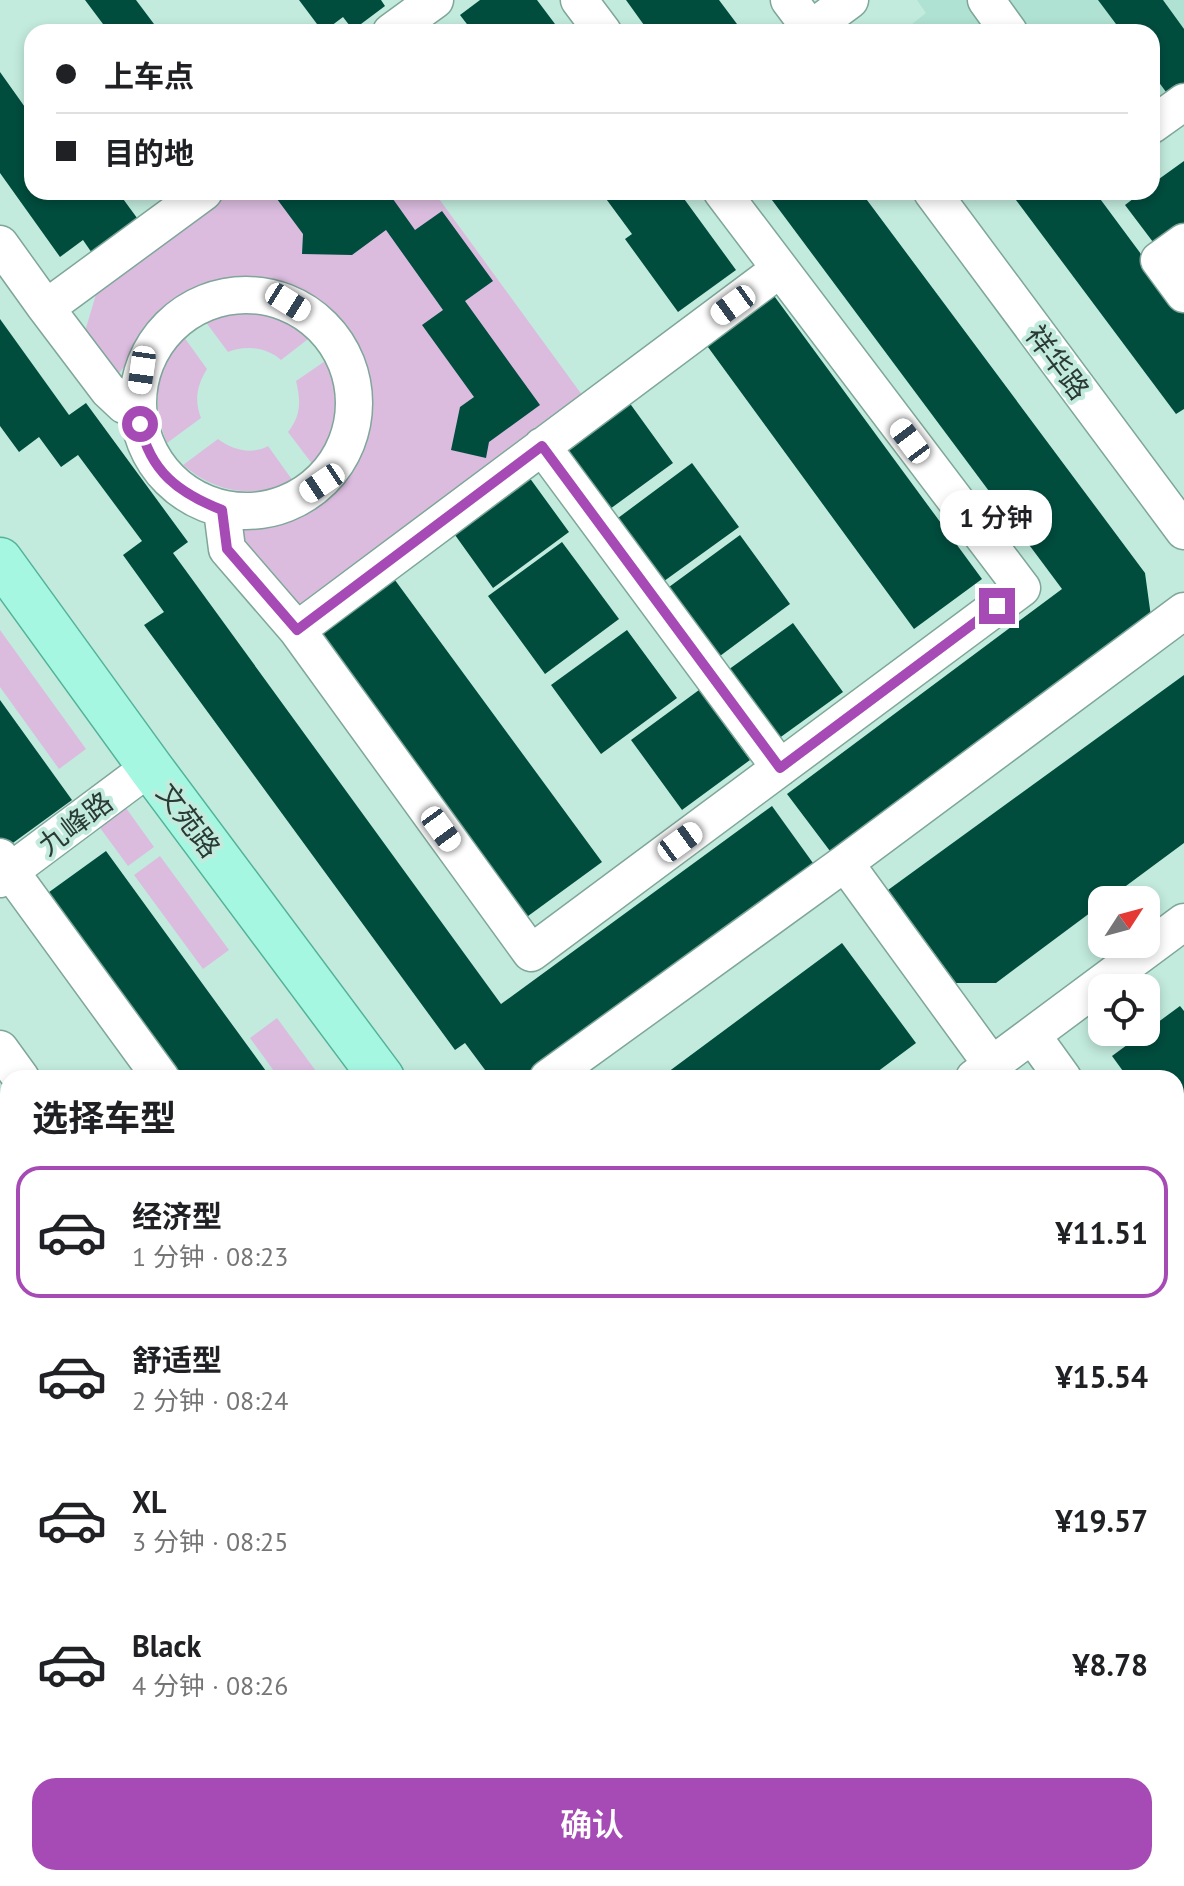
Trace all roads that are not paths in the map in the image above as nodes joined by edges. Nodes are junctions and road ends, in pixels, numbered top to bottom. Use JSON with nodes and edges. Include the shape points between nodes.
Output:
{"nodes":[{"id":1,"x":435,"y":0,"type":"edge"},
{"id":2,"x":579,"y":0,"type":"edge"},
{"id":3,"x":789,"y":0,"type":"edge"},
{"id":4,"x":850,"y":0,"type":"edge"},
{"id":5,"x":986,"y":0,"type":"edge"},
{"id":6,"x":402,"y":24,"type":"edge"},
{"id":7,"x":597,"y":24,"type":"edge"},
{"id":8,"x":807,"y":24,"type":"edge"},
{"id":9,"x":820,"y":24,"type":"edge"},
{"id":10,"x":1003,"y":24,"type":"edge"},
{"id":11,"x":1184,"y":102,"type":"edge"},
{"id":12,"x":1160,"y":119,"type":"edge"},
{"id":13,"x":193,"y":200,"type":"edge"},
{"id":14,"x":728,"y":200,"type":"edge"},
{"id":15,"x":938,"y":200,"type":"edge"},
{"id":16,"x":1184,"y":242,"type":"edge"},
{"id":17,"x":0,"y":244,"type":"edge"},
{"id":18,"x":780,"y":269,"type":"junction"},
{"id":19,"x":1184,"y":294,"type":"edge"},
{"id":20,"x":46,"y":308,"type":"junction"},
{"id":21,"x":137,"y":406,"type":"junction"},
{"id":22,"x":542,"y":446,"type":"junction"},
{"id":23,"x":222,"y":510,"type":"junction"},
{"id":24,"x":1184,"y":531,"type":"edge"},
{"id":25,"x":0,"y":560,"type":"edge"},
{"id":26,"x":1184,"y":611,"type":"edge"},
{"id":27,"x":297,"y":630,"type":"junction"},
{"id":28,"x":150,"y":767,"type":"junction"},
{"id":29,"x":780,"y":768,"type":"junction"},
{"id":30,"x":845,"y":863,"type":"junction"},
{"id":31,"x":3,"y":869,"type":"edge"},
{"id":32,"x":1184,"y":922,"type":"edge"},
{"id":33,"x":1032,"y":1035,"type":"junction"},
{"id":34,"x":0,"y":1049,"type":"edge"},
{"id":35,"x":15,"y":1070,"type":"edge"},
{"id":36,"x":155,"y":1070,"type":"edge"},
{"id":37,"x":376,"y":1070,"type":"edge"},
{"id":38,"x":559,"y":1070,"type":"edge"},
{"id":39,"x":982,"y":1070,"type":"edge"},
{"id":40,"x":986,"y":1070,"type":"edge"},
{"id":41,"x":1057,"y":1070,"type":"edge"}],
"edges":[{"from":1,"to":6,"type":"street"},
{"from":2,"to":7,"type":"street"},
{"from":3,"to":8,"type":"street"},
{"from":4,"to":9,"type":"street"},
{"from":5,"to":10,"type":"street"},
{"from":11,"to":12,"type":"street"},
{"from":13,"to":20,"type":"street"},
{"from":14,"to":18,"type":"street"},
{"from":15,"to":24,"type":"street","name":"祥华路"},
{"from":16,"to":19,"type":"street","via":[[1159,260]]},
{"from":17,"to":20,"type":"street"},
{"from":18,"to":22,"type":"street"},
{"from":18,"to":29,"type":"street","via":[[1022,588]]},
{"from":20,"to":21,"type":"street","via":[[108,390],[124,405]]},
{"from":21,"to":23,"type":"street","via":[[144,441],[162,473],[189,497]]},
{"from":21,"to":23,"type":"street","via":[[142,370],[158,338],[184,313],[217,298],[253,294],[288,302],[319,322],[342,350],[354,384],[355,420],[344,454],[322,483],[293,503],[258,512]]},
{"from":22,"to":27,"type":"street"},
{"from":22,"to":29,"type":"street"},
{"from":23,"to":27,"type":"street","via":[[227,549]]},
{"from":25,"to":28,"type":"main road","name":"文苑路"},
{"from":26,"to":30,"type":"street"},
{"from":27,"to":29,"type":"street","via":[[531,953]]},
{"from":28,"to":31,"type":"street","name":"九峰路"},
{"from":28,"to":37,"type":"main road","name":"文苑路"},
{"from":30,"to":38,"type":"street"},
{"from":30,"to":39,"type":"street"},
{"from":31,"to":36,"type":"street"},
{"from":32,"to":33,"type":"street"},
{"from":33,"to":40,"type":"street"},
{"from":33,"to":41,"type":"street"},
{"from":34,"to":35,"type":"street"}]}
